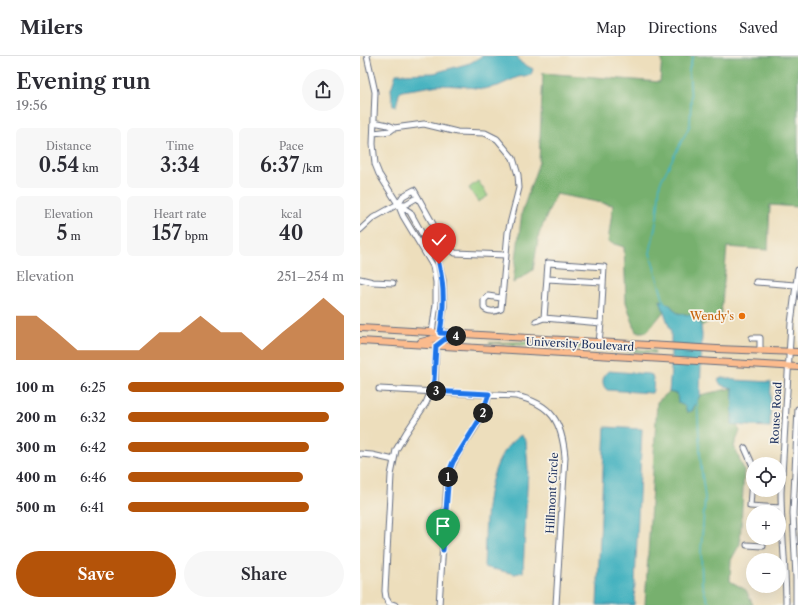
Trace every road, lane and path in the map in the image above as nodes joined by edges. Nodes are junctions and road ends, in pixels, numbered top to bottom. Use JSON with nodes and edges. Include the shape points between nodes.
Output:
{"nodes":[{"id":1,"x":367,"y":56,"type":"edge"},
{"id":2,"x":374,"y":122,"type":"junction"},
{"id":3,"x":394,"y":128,"type":"junction"},
{"id":4,"x":374,"y":133,"type":"junction"},
{"id":5,"x":418,"y":198,"type":"junction"},
{"id":6,"x":398,"y":204,"type":"junction"},
{"id":7,"x":360,"y":230,"type":"edge"},
{"id":8,"x":506,"y":256,"type":"junction"},
{"id":9,"x":798,"y":270,"type":"edge"},
{"id":10,"x":547,"y":279,"type":"junction"},
{"id":11,"x":360,"y":280,"type":"edge"},
{"id":12,"x":393,"y":282,"type":"dead end"},
{"id":13,"x":603,"y":282,"type":"junction"},
{"id":14,"x":756,"y":282,"type":"dead end"},
{"id":15,"x":795,"y":285,"type":"junction"},
{"id":16,"x":501,"y":298,"type":"dead end"},
{"id":17,"x":544,"y":318,"type":"junction"},
{"id":18,"x":566,"y":320,"type":"junction"},
{"id":19,"x":601,"y":323,"type":"junction"},
{"id":20,"x":360,"y":328,"type":"edge"},
{"id":21,"x":432,"y":333,"type":"junction"},
{"id":22,"x":440,"y":333,"type":"junction"},
{"id":23,"x":463,"y":334,"type":"junction"},
{"id":24,"x":752,"y":338,"type":"dead end"},
{"id":25,"x":360,"y":341,"type":"edge"},
{"id":26,"x":599,"y":343,"type":"junction"},
{"id":27,"x":410,"y":344,"type":"junction"},
{"id":28,"x":436,"y":346,"type":"junction"},
{"id":29,"x":760,"y":351,"type":"junction"},
{"id":30,"x":790,"y":352,"type":"junction"},
{"id":31,"x":798,"y":352,"type":"edge"},
{"id":32,"x":789,"y":366,"type":"junction"},
{"id":33,"x":798,"y":367,"type":"edge"},
{"id":34,"x":379,"y":388,"type":"dead end"},
{"id":35,"x":431,"y":391,"type":"junction"},
{"id":36,"x":489,"y":394,"type":"junction"},
{"id":37,"x":798,"y":409,"type":"edge"},
{"id":38,"x":797,"y":441,"type":"edge"},
{"id":39,"x":745,"y":448,"type":"dead end"},
{"id":40,"x":360,"y":454,"type":"edge"},
{"id":41,"x":394,"y":460,"type":"junction"},
{"id":42,"x":796,"y":491,"type":"edge"},
{"id":43,"x":750,"y":505,"type":"edge"},
{"id":44,"x":781,"y":505,"type":"edge"},
{"id":45,"x":747,"y":545,"type":"dead end"},
{"id":46,"x":783,"y":545,"type":"edge"},
{"id":47,"x":763,"y":546,"type":"dead end"},
{"id":48,"x":395,"y":605,"type":"edge"},
{"id":49,"x":439,"y":605,"type":"edge"},
{"id":50,"x":556,"y":605,"type":"edge"},
{"id":51,"x":786,"y":605,"type":"edge"},
{"id":52,"x":796,"y":605,"type":"edge"}],
"edges":[{"from":1,"to":2,"type":"street","via":[[375,92]]},
{"from":2,"to":3,"type":"street"},
{"from":2,"to":4,"type":"street"},
{"from":3,"to":4,"type":"street"},
{"from":3,"to":8,"type":"street","via":[[424,124],[457,132],[485,133],[502,143],[514,158],[519,188],[508,232]]},
{"from":4,"to":6,"type":"street","via":[[375,164]]},
{"from":5,"to":6,"type":"street","via":[[406,204]]},
{"from":5,"to":6,"type":"street","via":[[414,190],[403,196]]},
{"from":5,"to":8,"type":"street","via":[[443,242],[455,253]]},
{"from":6,"to":7,"type":"street","via":[[373,218]]},
{"from":6,"to":21,"type":"street","via":[[433,266],[436,304]]},
{"from":6,"to":22,"type":"street","via":[[410,212],[439,264],[443,280],[444,306]]},
{"from":8,"to":16,"type":"street"},
{"from":9,"to":15,"type":"street","name":"Rouse Road"},
{"from":10,"to":13,"type":"street"},
{"from":10,"to":13,"type":"street","via":[[548,263],[604,267]]},
{"from":10,"to":17,"type":"street"},
{"from":11,"to":12,"type":"street"},
{"from":13,"to":19,"type":"street"},
{"from":14,"to":15,"type":"street"},
{"from":15,"to":30,"type":"street","name":"Rouse Road"},
{"from":17,"to":18,"type":"street"},
{"from":17,"to":18,"type":"street","via":[[536,321]]},
{"from":18,"to":19,"type":"street"},
{"from":19,"to":26,"type":"street"},
{"from":20,"to":21,"type":"main road","name":"University Boulevard"},
{"from":21,"to":22,"type":"main road","name":"University Boulevard"},
{"from":22,"to":23,"type":"main road","name":"University Boulevard"},
{"from":22,"to":27,"type":"main road","via":[[429,341]]},
{"from":23,"to":26,"type":"main road","name":"University Boulevard"},
{"from":23,"to":28,"type":"main road","via":[[445,339]]},
{"from":24,"to":29,"type":"street","via":[[760,338]]},
{"from":25,"to":27,"type":"main road","name":"University Boulevard"},
{"from":26,"to":29,"type":"main road","name":"University Boulevard"},
{"from":27,"to":28,"type":"main road","name":"University Boulevard"},
{"from":28,"to":32,"type":"main road","name":"University Boulevard"},
{"from":28,"to":35,"type":"street"},
{"from":29,"to":30,"type":"main road","name":"University Boulevard"},
{"from":30,"to":31,"type":"main road","name":"University Boulevard"},
{"from":30,"to":32,"type":"street","name":"Rouse Road"},
{"from":32,"to":33,"type":"main road","name":"University Boulevard"},
{"from":32,"to":44,"type":"street","name":"Rouse Road"},
{"from":34,"to":35,"type":"street","name":"Hillmont Circle"},
{"from":35,"to":36,"type":"street","name":"Hillmont Circle"},
{"from":35,"to":41,"type":"street","via":[[426,404],[396,450]]},
{"from":36,"to":49,"type":"street","via":[[481,417],[449,472]]},
{"from":36,"to":50,"type":"street","name":"Hillmont Circle","via":[[531,399],[553,415],[564,439],[566,457]]},
{"from":37,"to":38,"type":"street","name":"Rouse Road"},
{"from":38,"to":42,"type":"street","name":"Rouse Road"},
{"from":39,"to":43,"type":"street","via":[[753,466]]},
{"from":40,"to":41,"type":"street"},
{"from":41,"to":48,"type":"street","via":[[385,591],[389,603]]},
{"from":42,"to":52,"type":"street","name":"Rouse Road","via":[[793,513]]},
{"from":45,"to":47,"type":"street"},
{"from":46,"to":51,"type":"street","name":"Rouse Road"}]}
